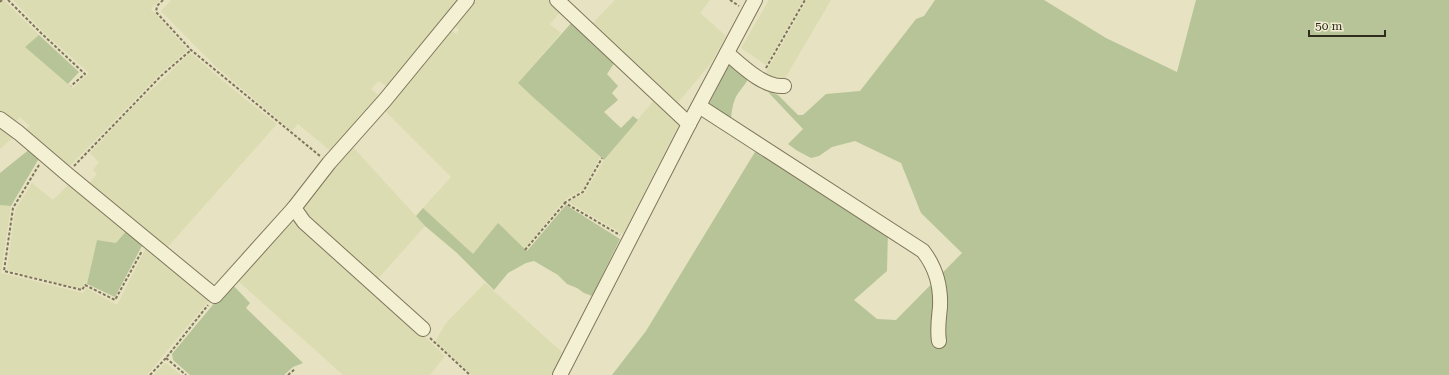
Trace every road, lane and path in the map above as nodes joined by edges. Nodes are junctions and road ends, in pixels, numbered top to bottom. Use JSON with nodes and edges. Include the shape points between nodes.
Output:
{"nodes":[{"id":1,"x":8,"y":0,"type":"edge"},
{"id":2,"x":163,"y":0,"type":"edge"},
{"id":3,"x":467,"y":0,"type":"edge"},
{"id":4,"x":557,"y":0,"type":"edge"},
{"id":5,"x":755,"y":0,"type":"edge"},
{"id":6,"x":805,"y":0,"type":"edge"},
{"id":7,"x":191,"y":50,"type":"junction"},
{"id":8,"x":727,"y":53,"type":"junction"},
{"id":9,"x":760,"y":79,"type":"junction"},
{"id":10,"x":71,"y":86,"type":"dead end"},
{"id":11,"x":784,"y":86,"type":"dead end"},
{"id":12,"x":699,"y":106,"type":"junction"},
{"id":13,"x":0,"y":119,"type":"edge"},
{"id":14,"x":689,"y":124,"type":"junction"},
{"id":15,"x":45,"y":156,"type":"junction"},
{"id":16,"x":602,"y":158,"type":"dead end"},
{"id":17,"x":329,"y":163,"type":"junction"},
{"id":18,"x":67,"y":174,"type":"junction"},
{"id":19,"x":564,"y":204,"type":"junction"},
{"id":20,"x":294,"y":208,"type":"junction"},
{"id":21,"x":629,"y":240,"type":"junction"},
{"id":22,"x":147,"y":241,"type":"junction"},
{"id":23,"x":526,"y":250,"type":"dead end"},
{"id":24,"x":216,"y":296,"type":"junction"},
{"id":25,"x":423,"y":329,"type":"joint"},
{"id":26,"x":939,"y":341,"type":"dead end"},
{"id":27,"x":166,"y":358,"type":"junction"},
{"id":28,"x":294,"y":370,"type":"dead end"},
{"id":29,"x":150,"y":375,"type":"edge"},
{"id":30,"x":186,"y":375,"type":"edge"},
{"id":31,"x":288,"y":375,"type":"edge"},
{"id":32,"x":470,"y":375,"type":"edge"},
{"id":33,"x":560,"y":375,"type":"edge"}],
"edges":[{"from":1,"to":10,"type":"path","via":[[85,74]]},
{"from":2,"to":7,"type":"path","via":[[157,6],[156,12]]},
{"from":3,"to":17,"type":"street","via":[[385,100]]},
{"from":4,"to":14,"type":"street"},
{"from":5,"to":8,"type":"street"},
{"from":6,"to":9,"type":"path"},
{"from":7,"to":17,"type":"path"},
{"from":7,"to":18,"type":"path","via":[[161,76]]},
{"from":8,"to":9,"type":"street"},
{"from":8,"to":12,"type":"street"},
{"from":9,"to":11,"type":"street"},
{"from":12,"to":14,"type":"street"},
{"from":12,"to":26,"type":"street","via":[[923,251],[936,272],[938,282]]},
{"from":13,"to":15,"type":"street"},
{"from":14,"to":21,"type":"street"},
{"from":15,"to":18,"type":"street"},
{"from":15,"to":22,"type":"path","via":[[13,208],[4,271],[82,290],[85,285],[115,300]]},
{"from":16,"to":19,"type":"path","via":[[584,192]]},
{"from":17,"to":20,"type":"street"},
{"from":18,"to":22,"type":"street"},
{"from":19,"to":21,"type":"path","via":[[567,203]]},
{"from":19,"to":23,"type":"path"},
{"from":20,"to":24,"type":"street"},
{"from":20,"to":25,"type":"street","via":[[304,222]]},
{"from":21,"to":33,"type":"street"},
{"from":22,"to":24,"type":"street"},
{"from":24,"to":27,"type":"path"},
{"from":25,"to":32,"type":"path"},
{"from":27,"to":29,"type":"path"},
{"from":27,"to":30,"type":"path"},
{"from":28,"to":31,"type":"path"}]}
